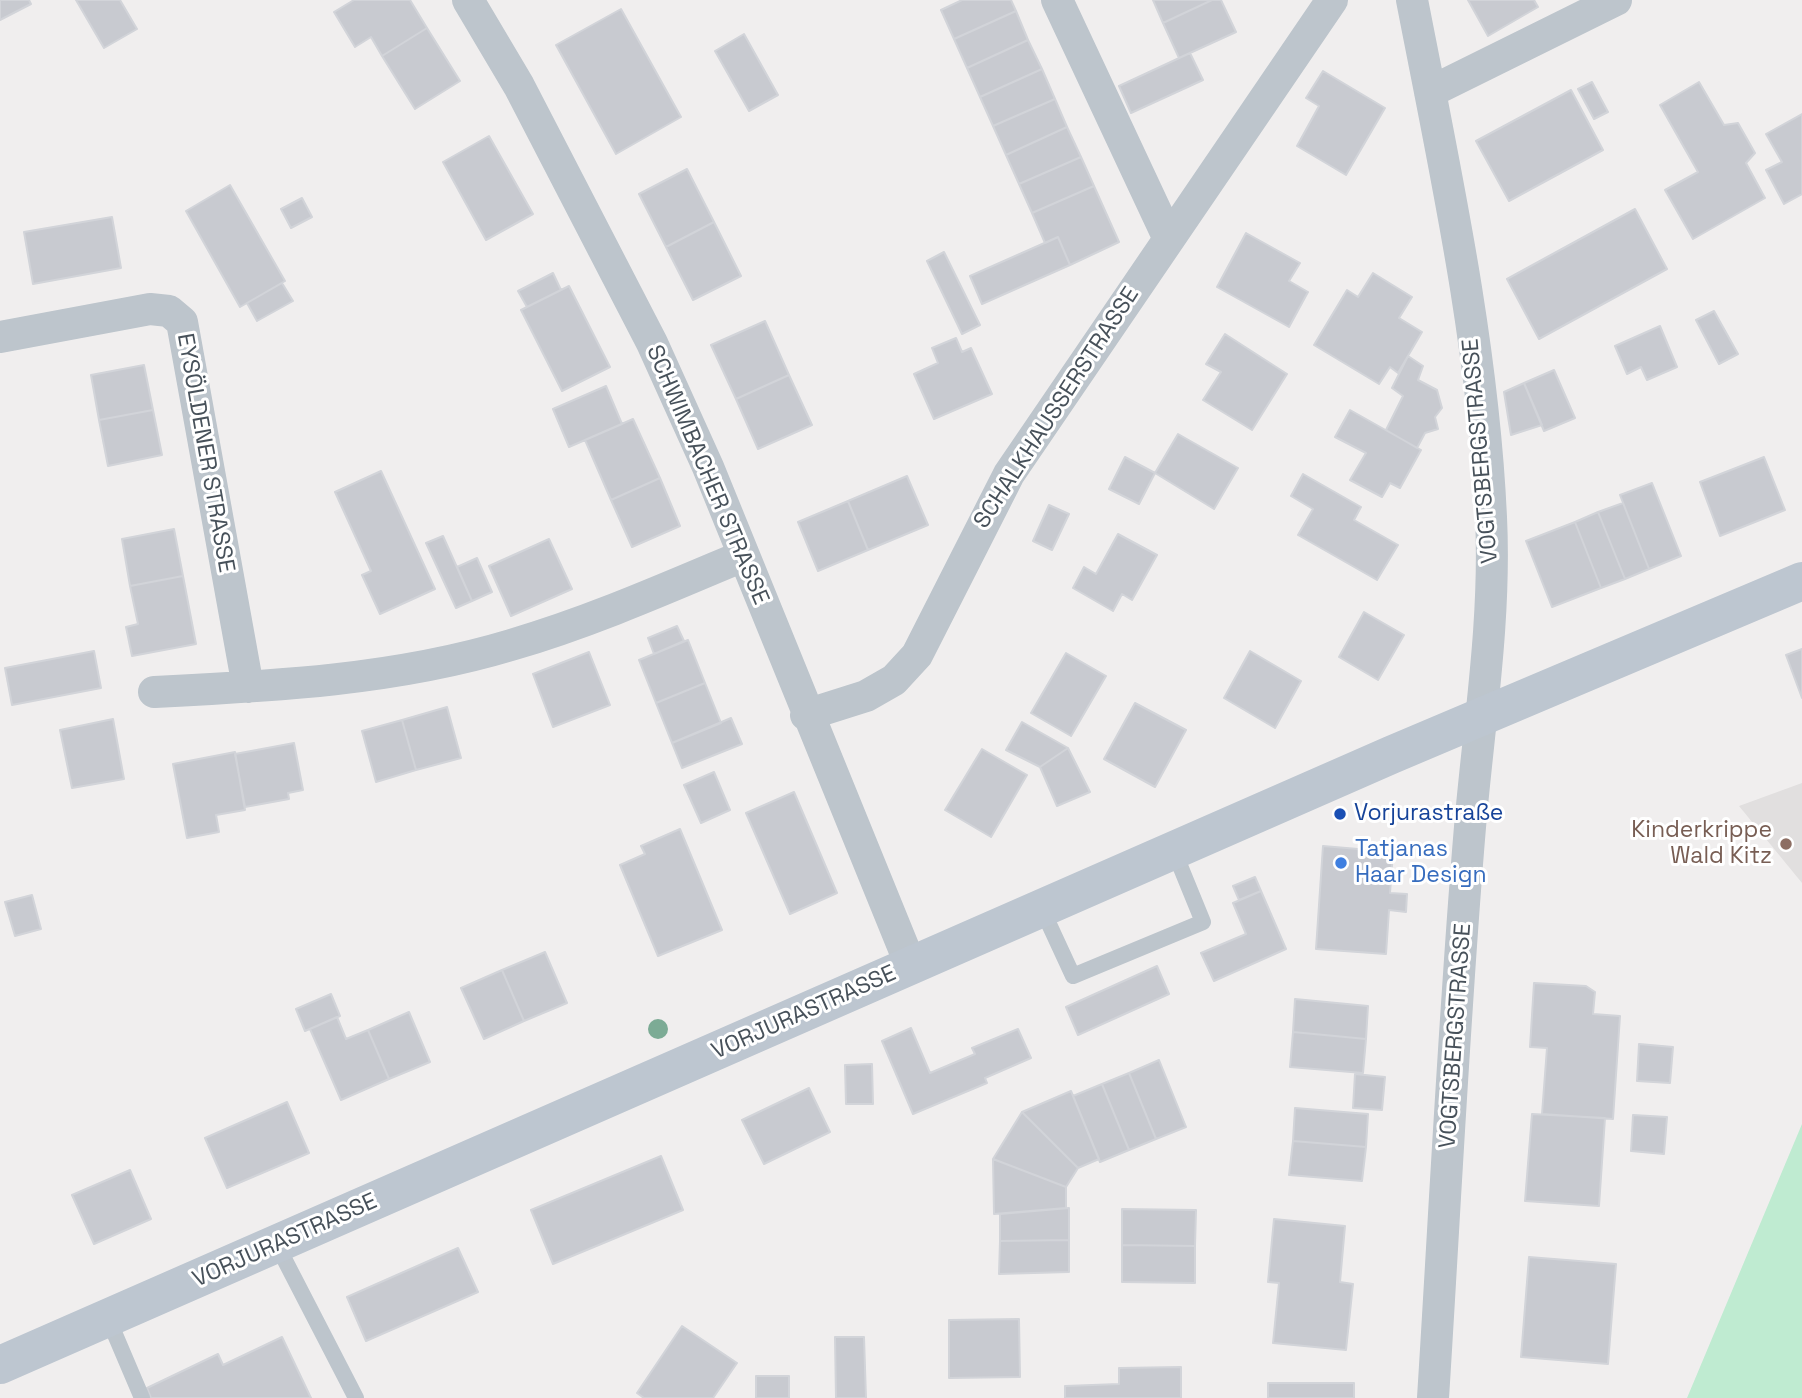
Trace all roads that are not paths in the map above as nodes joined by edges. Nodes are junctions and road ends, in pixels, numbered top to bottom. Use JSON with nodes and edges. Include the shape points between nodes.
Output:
{"nodes":[{"id":1,"x":468,"y":0,"type":"edge"},
{"id":2,"x":1057,"y":0,"type":"edge"},
{"id":3,"x":1332,"y":0,"type":"edge"},
{"id":4,"x":1412,"y":0,"type":"edge"},
{"id":5,"x":1616,"y":0,"type":"edge"},
{"id":6,"x":1430,"y":92,"type":"junction"},
{"id":7,"x":1168,"y":237,"type":"junction"},
{"id":8,"x":0,"y":337,"type":"edge"},
{"id":9,"x":743,"y":556,"type":"junction"},
{"id":10,"x":1802,"y":581,"type":"edge"},
{"id":11,"x":248,"y":687,"type":"junction"},
{"id":12,"x":155,"y":692,"type":"dead end"},
{"id":13,"x":806,"y":715,"type":"junction"},
{"id":14,"x":1483,"y":716,"type":"junction"},
{"id":15,"x":1174,"y":850,"type":"junction"},
{"id":16,"x":1042,"y":909,"type":"junction"},
{"id":17,"x":911,"y":966,"type":"junction"},
{"id":18,"x":277,"y":1245,"type":"junction"},
{"id":19,"x":108,"y":1318,"type":"junction"},
{"id":20,"x":0,"y":1365,"type":"edge"},
{"id":21,"x":142,"y":1398,"type":"edge"},
{"id":22,"x":356,"y":1398,"type":"edge"},
{"id":23,"x":1433,"y":1398,"type":"edge"}],
"edges":[{"from":1,"to":9,"type":"street","name":"SCHWIMBACHER STRASSE","via":[[526,98],[652,343]]},
{"from":2,"to":7,"type":"street"},
{"from":3,"to":7,"type":"street","name":"SCHALKHAUSSERSTRASSE"},
{"from":4,"to":6,"type":"street","name":"VOGTSBERGSTRASSE"},
{"from":5,"to":6,"type":"street"},
{"from":6,"to":14,"type":"street","name":"VOGTSBERGSTRASSE","via":[[1483,418],[1491,518],[1490,632]]},
{"from":7,"to":13,"type":"street","name":"SCHALKHAUSSERSTRASSE","via":[[1009,474],[917,655],[894,680],[875,691]]},
{"from":8,"to":11,"type":"street","name":"EYSÖLDENER STRASSE","via":[[150,309],[169,311],[182,321]]},
{"from":9,"to":11,"type":"street","via":[[508,646],[356,677]]},
{"from":9,"to":13,"type":"street","name":"SCHWIMBACHER STRASSE"},
{"from":10,"to":14,"type":"main road","name":"VORJURASTRASSE"},
{"from":11,"to":12,"type":"street"},
{"from":13,"to":17,"type":"street","name":"SCHWIMBACHER STRASSE"},
{"from":14,"to":15,"type":"main road","name":"VORJURASTRASSE"},
{"from":14,"to":23,"type":"street","name":"VOGTSBERGSTRASSE","via":[[1470,825]]},
{"from":15,"to":16,"type":"main road","name":"VORJURASTRASSE"},
{"from":15,"to":16,"type":"lane","via":[[1203,922],[1073,976]]},
{"from":16,"to":17,"type":"main road","name":"VORJURASTRASSE"},
{"from":17,"to":18,"type":"main road","name":"VORJURASTRASSE"},
{"from":18,"to":19,"type":"main road","name":"VORJURASTRASSE"},
{"from":18,"to":22,"type":"lane"},
{"from":19,"to":20,"type":"main road","name":"VORJURASTRASSE"},
{"from":19,"to":21,"type":"lane"}]}
